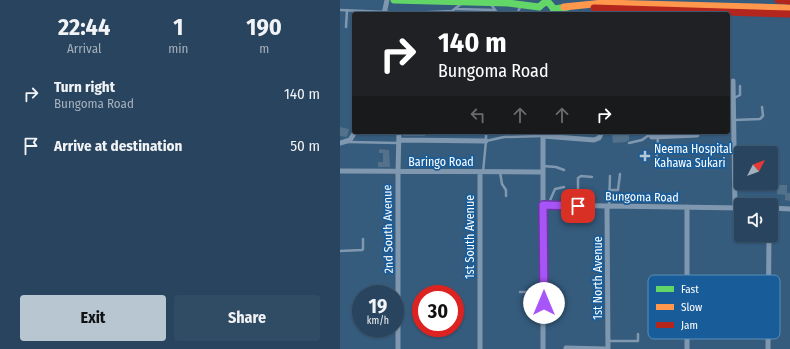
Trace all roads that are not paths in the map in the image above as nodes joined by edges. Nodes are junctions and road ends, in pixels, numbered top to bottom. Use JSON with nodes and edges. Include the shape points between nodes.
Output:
{"nodes":[{"id":1,"x":387,"y":0,"type":"edge"},
{"id":2,"x":394,"y":0,"type":"edge"},
{"id":3,"x":778,"y":0,"type":"edge"},
{"id":4,"x":790,"y":1,"type":"edge"},
{"id":5,"x":492,"y":2,"type":"edge"},
{"id":6,"x":462,"y":3,"type":"junction"},
{"id":7,"x":521,"y":4,"type":"junction"},
{"id":8,"x":547,"y":6,"type":"edge"},
{"id":9,"x":564,"y":7,"type":"junction"},
{"id":10,"x":790,"y":8,"type":"edge"},
{"id":11,"x":456,"y":9,"type":"junction"},
{"id":12,"x":340,"y":10,"type":"edge"},
{"id":13,"x":347,"y":10,"type":"junction"},
{"id":14,"x":495,"y":10,"type":"joint"},
{"id":15,"x":610,"y":11,"type":"edge"},
{"id":16,"x":372,"y":12,"type":"edge"},
{"id":17,"x":384,"y":12,"type":"edge"},
{"id":18,"x":438,"y":12,"type":"edge"},
{"id":19,"x":518,"y":12,"type":"edge"},
{"id":20,"x":670,"y":12,"type":"edge"},
{"id":21,"x":730,"y":13,"type":"edge"},
{"id":22,"x":790,"y":14,"type":"edge"},
{"id":23,"x":346,"y":27,"type":"dead end"},
{"id":24,"x":731,"y":85,"type":"edge"},
{"id":25,"x":740,"y":86,"type":"dead end"},
{"id":26,"x":733,"y":98,"type":"junction"},
{"id":27,"x":762,"y":107,"type":"dead end"},
{"id":28,"x":732,"y":118,"type":"edge"},
{"id":29,"x":354,"y":134,"type":"edge"},
{"id":30,"x":399,"y":134,"type":"edge"},
{"id":31,"x":486,"y":134,"type":"edge"},
{"id":32,"x":543,"y":134,"type":"edge"},
{"id":33,"x":601,"y":134,"type":"edge"},
{"id":34,"x":648,"y":134,"type":"edge"},
{"id":35,"x":681,"y":134,"type":"edge"},
{"id":36,"x":697,"y":135,"type":"dead end"},
{"id":37,"x":658,"y":137,"type":"junction"},
{"id":38,"x":486,"y":141,"type":"junction"},
{"id":39,"x":347,"y":142,"type":"junction"},
{"id":40,"x":399,"y":142,"type":"junction"},
{"id":41,"x":340,"y":143,"type":"edge"},
{"id":42,"x":629,"y":143,"type":"dead end"},
{"id":43,"x":656,"y":163,"type":"dead end"},
{"id":44,"x":542,"y":169,"type":"junction"},
{"id":45,"x":564,"y":170,"type":"dead end"},
{"id":46,"x":340,"y":171,"type":"edge"},
{"id":47,"x":398,"y":172,"type":"junction"},
{"id":48,"x":500,"y":172,"type":"junction"},
{"id":49,"x":482,"y":173,"type":"junction"},
{"id":50,"x":620,"y":174,"type":"dead end"},
{"id":51,"x":734,"y":175,"type":"edge"},
{"id":52,"x":610,"y":176,"type":"dead end"},
{"id":53,"x":592,"y":177,"type":"dead end"},
{"id":54,"x":564,"y":187,"type":"dead end"},
{"id":55,"x":610,"y":190,"type":"junction"},
{"id":56,"x":506,"y":196,"type":"dead end"},
{"id":57,"x":546,"y":205,"type":"junction"},
{"id":58,"x":578,"y":206,"type":"junction"},
{"id":59,"x":608,"y":206,"type":"junction"},
{"id":60,"x":687,"y":207,"type":"junction"},
{"id":61,"x":734,"y":208,"type":"edge"},
{"id":62,"x":778,"y":208,"type":"edge"},
{"id":63,"x":790,"y":209,"type":"edge"},
{"id":64,"x":363,"y":239,"type":"dead end"},
{"id":65,"x":769,"y":242,"type":"edge"},
{"id":66,"x":340,"y":251,"type":"edge"},
{"id":67,"x":688,"y":275,"type":"edge"},
{"id":68,"x":769,"y":275,"type":"edge"},
{"id":69,"x":520,"y":292,"type":"dead end"},
{"id":70,"x":544,"y":292,"type":"junction"},
{"id":71,"x":638,"y":334,"type":"dead end"},
{"id":72,"x":768,"y":339,"type":"edge"},
{"id":73,"x":608,"y":341,"type":"junction"},
{"id":74,"x":566,"y":348,"type":"dead end"},
{"id":75,"x":398,"y":349,"type":"edge"},
{"id":76,"x":480,"y":349,"type":"edge"},
{"id":77,"x":544,"y":349,"type":"edge"},
{"id":78,"x":607,"y":349,"type":"edge"},
{"id":79,"x":768,"y":349,"type":"edge"}],
"edges":[{"from":1,"to":17,"type":"street"},
{"from":2,"to":6,"type":"main road"},
{"from":3,"to":4,"type":"main road"},
{"from":5,"to":6,"type":"main road"},
{"from":5,"to":7,"type":"main road"},
{"from":5,"to":14,"type":"lane"},
{"from":6,"to":11,"type":"lane"},
{"from":7,"to":8,"type":"main road"},
{"from":7,"to":19,"type":"lane"},
{"from":8,"to":9,"type":"main road"},
{"from":9,"to":10,"type":"main road","via":[[603,3]]},
{"from":9,"to":15,"type":"main road"},
{"from":11,"to":14,"type":"lane"},
{"from":11,"to":18,"type":"lane"},
{"from":12,"to":13,"type":"lane"},
{"from":13,"to":16,"type":"lane"},
{"from":13,"to":23,"type":"lane"},
{"from":15,"to":20,"type":"main road"},
{"from":21,"to":22,"type":"main road"},
{"from":24,"to":26,"type":"street"},
{"from":25,"to":26,"type":"lane","via":[[740,95]]},
{"from":26,"to":28,"type":"street"},
{"from":27,"to":28,"type":"lane","via":[[760,120]]},
{"from":28,"to":51,"type":"street"},
{"from":29,"to":39,"type":"street"},
{"from":30,"to":40,"type":"street","name":"2nd South Avenue"},
{"from":31,"to":38,"type":"lane"},
{"from":32,"to":33,"type":"street","via":[[594,140]]},
{"from":32,"to":38,"type":"lane"},
{"from":32,"to":44,"type":"street"},
{"from":34,"to":37,"type":"street"},
{"from":34,"to":42,"type":"lane","via":[[642,140]]},
{"from":35,"to":36,"type":"street"},
{"from":35,"to":37,"type":"street"},
{"from":37,"to":43,"type":"lane"},
{"from":38,"to":40,"type":"street"},
{"from":38,"to":49,"type":"lane"},
{"from":39,"to":40,"type":"lane"},
{"from":39,"to":41,"type":"street"},
{"from":40,"to":47,"type":"street","name":"2nd South Avenue"},
{"from":44,"to":45,"type":"lane","via":[[556,167]]},
{"from":44,"to":48,"type":"street","name":"Baringo Road"},
{"from":44,"to":57,"type":"street"},
{"from":46,"to":47,"type":"street","name":"Baringo Road"},
{"from":47,"to":49,"type":"street","name":"Baringo Road"},
{"from":47,"to":75,"type":"street","name":"2nd South Avenue"},
{"from":48,"to":49,"type":"street","name":"Baringo Road"},
{"from":48,"to":56,"type":"lane"},
{"from":49,"to":76,"type":"street","name":"1st South Avenue"},
{"from":50,"to":55,"type":"lane","via":[[618,190]]},
{"from":52,"to":55,"type":"lane"},
{"from":53,"to":58,"type":"lane","via":[[578,178]]},
{"from":54,"to":57,"type":"lane","via":[[555,189]]},
{"from":55,"to":59,"type":"lane"},
{"from":57,"to":58,"type":"street","name":"Bungoma Road"},
{"from":57,"to":70,"type":"street"},
{"from":58,"to":59,"type":"street","name":"Bungoma Road"},
{"from":59,"to":60,"type":"street","name":"Bungoma Road"},
{"from":59,"to":73,"type":"street","name":"1st North Avenue"},
{"from":60,"to":61,"type":"street","name":"Bungoma Road"},
{"from":60,"to":67,"type":"street"},
{"from":62,"to":63,"type":"street"},
{"from":64,"to":66,"type":"lane","via":[[364,249]]},
{"from":65,"to":68,"type":"street"},
{"from":69,"to":70,"type":"lane"},
{"from":70,"to":77,"type":"street"},
{"from":71,"to":73,"type":"lane","via":[[638,341]]},
{"from":72,"to":79,"type":"street"},
{"from":73,"to":78,"type":"street","name":"1st North Avenue"},
{"from":74,"to":78,"type":"street"}]}
